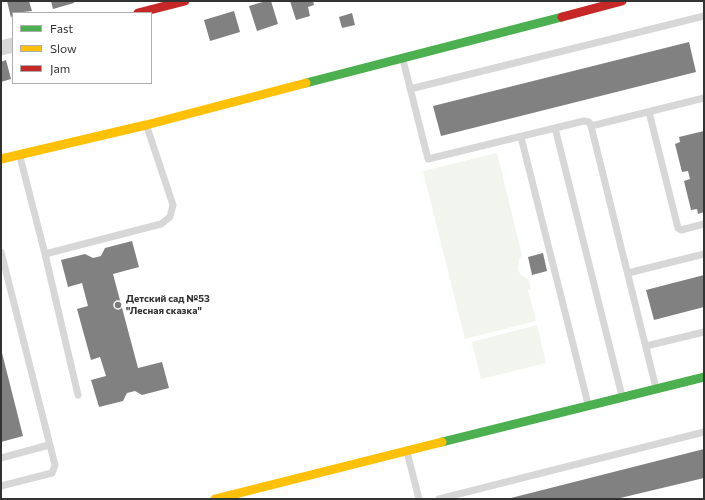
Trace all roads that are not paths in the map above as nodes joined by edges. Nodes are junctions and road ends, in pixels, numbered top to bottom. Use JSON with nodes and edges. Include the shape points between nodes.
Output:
{"nodes":[{"id":1,"x":133,"y":1,"type":"edge"},
{"id":2,"x":185,"y":1,"type":"edge"},
{"id":3,"x":622,"y":1,"type":"edge"},
{"id":4,"x":137,"y":12,"type":"edge"},
{"id":5,"x":141,"y":12,"type":"edge"},
{"id":6,"x":704,"y":16,"type":"edge"},
{"id":7,"x":12,"y":45,"type":"edge"},
{"id":8,"x":1,"y":48,"type":"edge"},
{"id":9,"x":402,"y":58,"type":"junction"},
{"id":10,"x":410,"y":89,"type":"junction"},
{"id":11,"x":704,"y":98,"type":"edge"},
{"id":12,"x":649,"y":112,"type":"junction"},
{"id":13,"x":146,"y":125,"type":"junction"},
{"id":14,"x":591,"y":126,"type":"junction"},
{"id":15,"x":555,"y":128,"type":"junction"},
{"id":16,"x":522,"y":137,"type":"junction"},
{"id":17,"x":19,"y":154,"type":"junction"},
{"id":18,"x":1,"y":159,"type":"edge"},
{"id":19,"x":704,"y":224,"type":"edge"},
{"id":20,"x":1,"y":252,"type":"edge"},
{"id":21,"x":45,"y":254,"type":"junction"},
{"id":22,"x":704,"y":254,"type":"edge"},
{"id":23,"x":628,"y":273,"type":"junction"},
{"id":24,"x":704,"y":332,"type":"edge"},
{"id":25,"x":646,"y":346,"type":"junction"},
{"id":26,"x":704,"y":377,"type":"edge"},
{"id":27,"x":657,"y":389,"type":"junction"},
{"id":28,"x":78,"y":394,"type":"dead end"},
{"id":29,"x":623,"y":398,"type":"junction"},
{"id":30,"x":589,"y":406,"type":"junction"},
{"id":31,"x":704,"y":432,"type":"edge"},
{"id":32,"x":49,"y":445,"type":"junction"},
{"id":33,"x":407,"y":452,"type":"junction"},
{"id":34,"x":1,"y":458,"type":"edge"},
{"id":35,"x":1,"y":486,"type":"edge"},
{"id":36,"x":255,"y":494,"type":"edge"},
{"id":37,"x":215,"y":499,"type":"edge"},
{"id":38,"x":419,"y":499,"type":"edge"},
{"id":39,"x":439,"y":499,"type":"edge"}],
"edges":[{"from":1,"to":4,"type":"street"},
{"from":2,"to":5,"type":"street"},
{"from":3,"to":9,"type":"street"},
{"from":6,"to":10,"type":"lane"},
{"from":7,"to":8,"type":"street"},
{"from":9,"to":10,"type":"lane"},
{"from":9,"to":13,"type":"street"},
{"from":10,"to":16,"type":"lane","via":[[428,159]]},
{"from":11,"to":12,"type":"lane"},
{"from":12,"to":14,"type":"lane"},
{"from":12,"to":19,"type":"lane","via":[[678,228],[680,230]]},
{"from":13,"to":17,"type":"street"},
{"from":13,"to":21,"type":"lane","via":[[173,205],[170,217],[161,224]]},
{"from":14,"to":15,"type":"lane","via":[[589,122],[584,121]]},
{"from":14,"to":23,"type":"lane"},
{"from":15,"to":16,"type":"lane"},
{"from":15,"to":29,"type":"lane"},
{"from":16,"to":30,"type":"lane"},
{"from":17,"to":18,"type":"street"},
{"from":17,"to":21,"type":"lane"},
{"from":20,"to":32,"type":"lane"},
{"from":21,"to":28,"type":"lane"},
{"from":22,"to":23,"type":"lane"},
{"from":23,"to":25,"type":"lane"},
{"from":24,"to":25,"type":"lane"},
{"from":25,"to":27,"type":"lane"},
{"from":26,"to":27,"type":"street"},
{"from":27,"to":29,"type":"street"},
{"from":29,"to":30,"type":"street"},
{"from":30,"to":33,"type":"street"},
{"from":31,"to":39,"type":"lane"},
{"from":32,"to":34,"type":"lane"},
{"from":32,"to":35,"type":"lane","via":[[54,465],[52,473]]},
{"from":33,"to":36,"type":"street"},
{"from":33,"to":38,"type":"lane"},
{"from":36,"to":37,"type":"street"}]}
